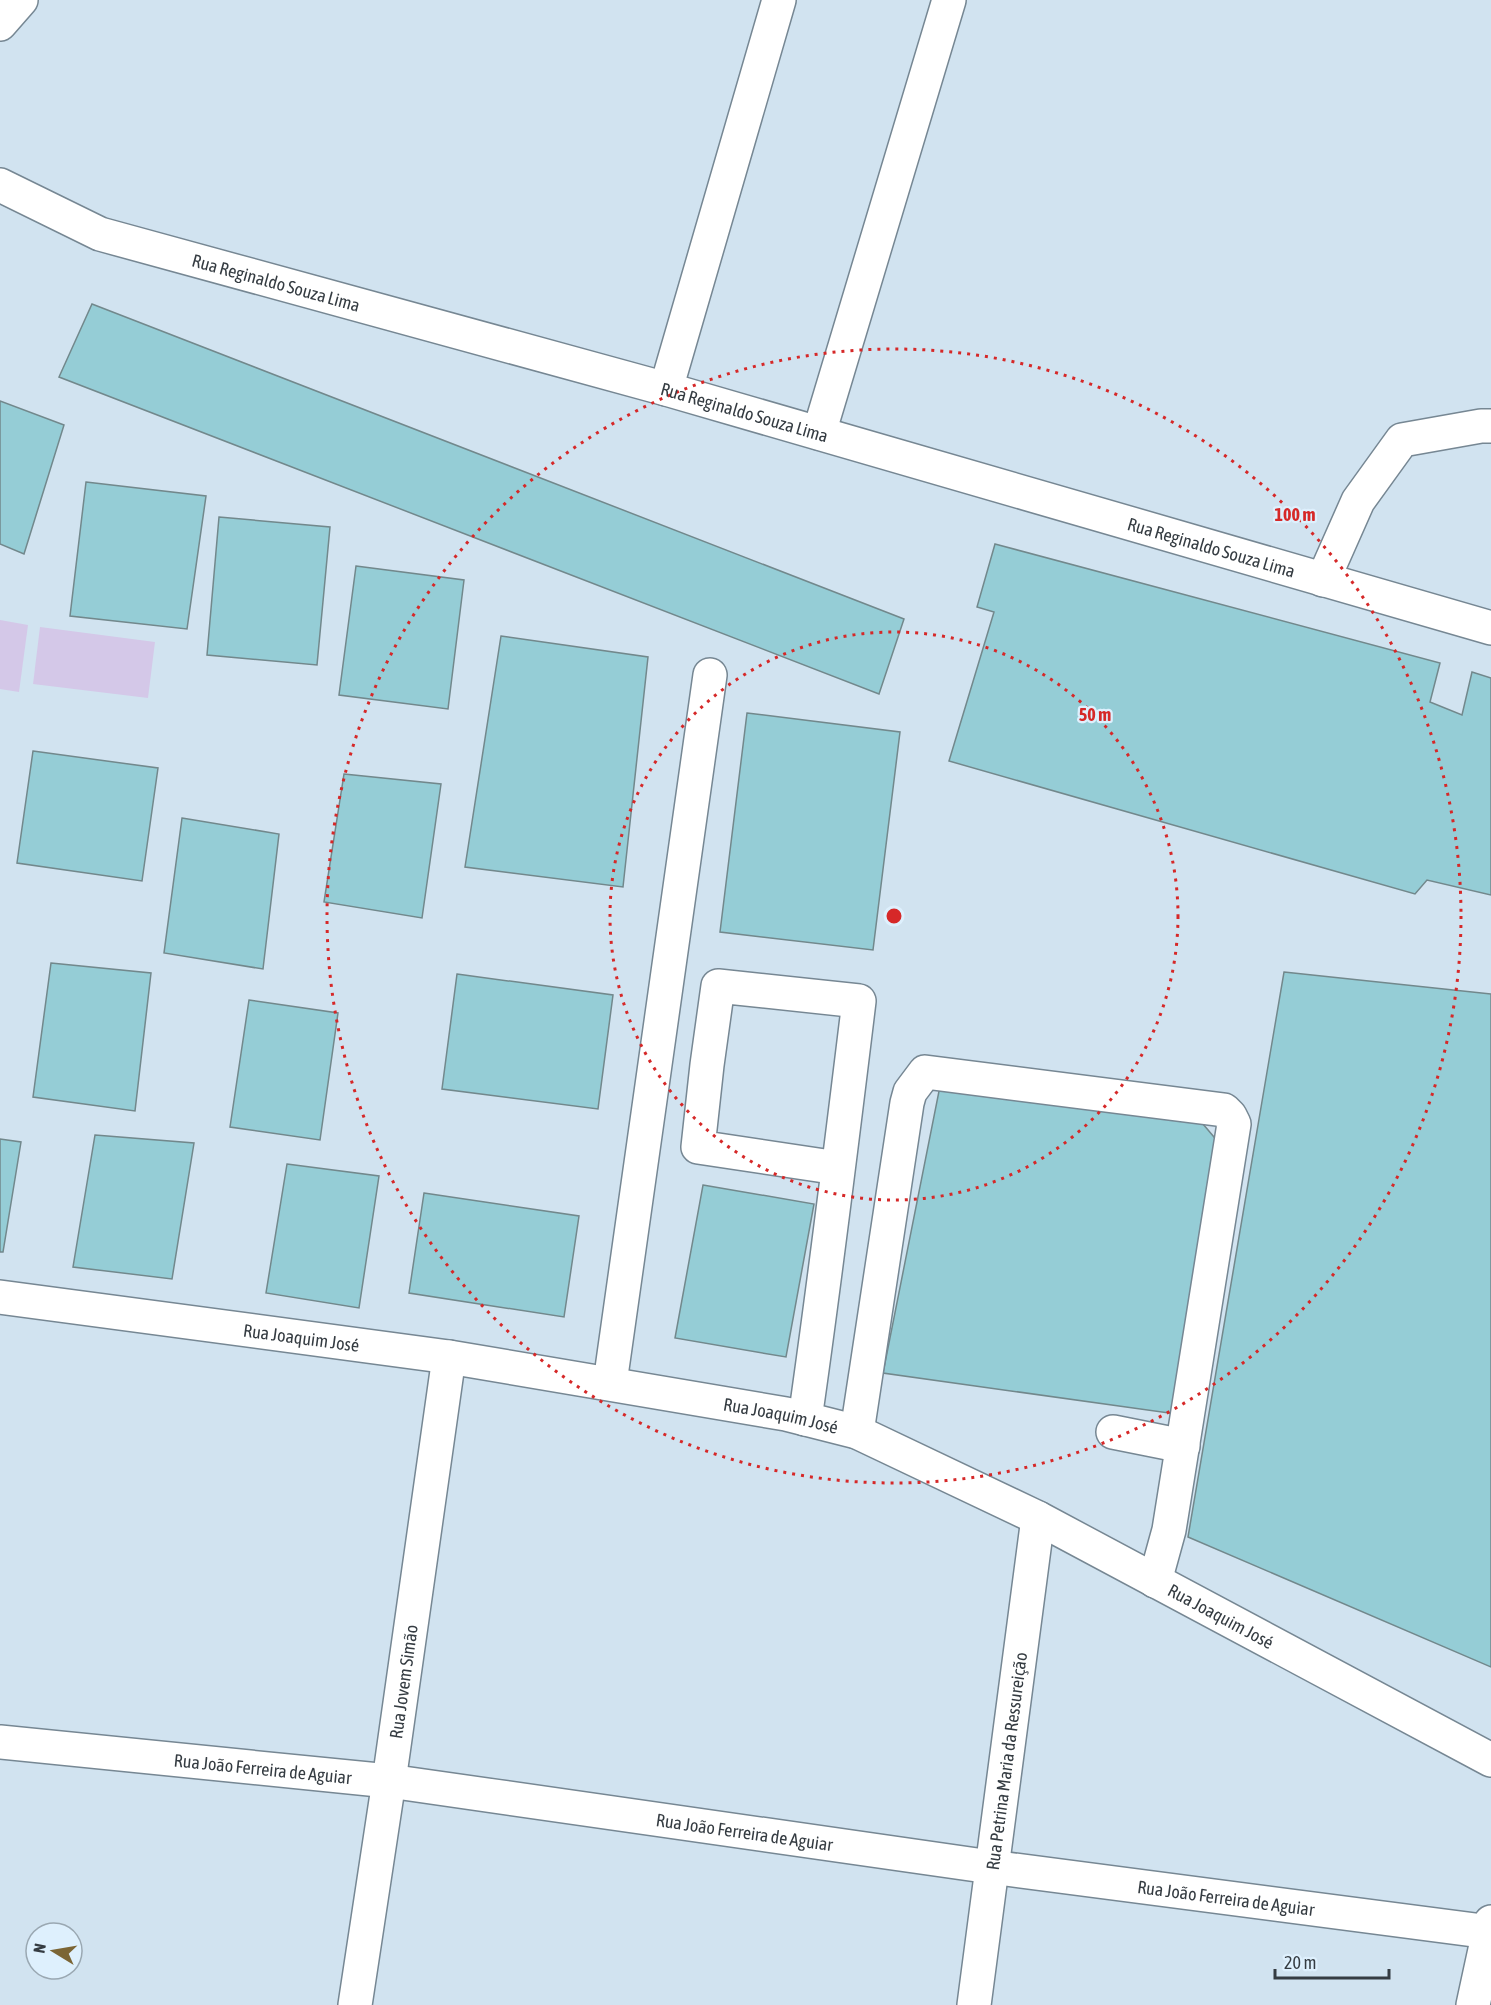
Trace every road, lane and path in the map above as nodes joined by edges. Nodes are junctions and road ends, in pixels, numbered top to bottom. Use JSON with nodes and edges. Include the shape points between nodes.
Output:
{"nodes":[{"id":1,"x":21,"y":0,"type":"edge"},
{"id":2,"x":779,"y":0,"type":"edge"},
{"id":3,"x":949,"y":0,"type":"edge"},
{"id":4,"x":0,"y":24,"type":"edge"},
{"id":5,"x":1,"y":189,"type":"edge"},
{"id":6,"x":666,"y":389,"type":"junction"},
{"id":7,"x":1491,"y":426,"type":"edge"},
{"id":8,"x":819,"y":433,"type":"junction"},
{"id":9,"x":1323,"y":580,"type":"junction"},
{"id":10,"x":1491,"y":628,"type":"edge"},
{"id":11,"x":710,"y":675,"type":"dead end"},
{"id":12,"x":838,"y":1168,"type":"junction"},
{"id":13,"x":0,"y":1297,"type":"edge"},
{"id":14,"x":449,"y":1357,"type":"junction"},
{"id":15,"x":610,"y":1383,"type":"junction"},
{"id":16,"x":805,"y":1419,"type":"junction"},
{"id":17,"x":857,"y":1432,"type":"junction"},
{"id":18,"x":1113,"y":1432,"type":"dead end"},
{"id":19,"x":1183,"y":1446,"type":"junction"},
{"id":20,"x":1038,"y":1518,"type":"junction"},
{"id":21,"x":1155,"y":1581,"type":"junction"},
{"id":22,"x":0,"y":1742,"type":"edge"},
{"id":23,"x":1491,"y":1760,"type":"edge"},
{"id":24,"x":389,"y":1781,"type":"junction"},
{"id":25,"x":991,"y":1867,"type":"junction"},
{"id":26,"x":1490,"y":1927,"type":"edge"},
{"id":27,"x":355,"y":2005,"type":"edge"},
{"id":28,"x":974,"y":2005,"type":"edge"},
{"id":29,"x":1473,"y":2005,"type":"edge"}],
"edges":[{"from":1,"to":4,"type":"street"},
{"from":2,"to":6,"type":"street"},
{"from":3,"to":8,"type":"street"},
{"from":5,"to":6,"type":"street","name":"Rua Reginaldo Souza Lima","via":[[100,234]]},
{"from":6,"to":8,"type":"street","name":"Rua Reginaldo Souza Lima"},
{"from":7,"to":9,"type":"street","via":[[1402,440],[1358,501]]},
{"from":8,"to":9,"type":"street","name":"Rua Reginaldo Souza Lima"},
{"from":9,"to":10,"type":"street","name":"Rua Reginaldo Souza Lima"},
{"from":11,"to":15,"type":"street"},
{"from":12,"to":12,"type":"street","via":[[859,1001],[718,986],[698,1147]]},
{"from":12,"to":16,"type":"street"},
{"from":13,"to":14,"type":"street","name":"Rua Joaquim José"},
{"from":14,"to":15,"type":"street","name":"Rua Joaquim José"},
{"from":14,"to":24,"type":"street","name":"Rua Jovem Simão"},
{"from":15,"to":16,"type":"street","name":"Rua Joaquim José"},
{"from":16,"to":17,"type":"street","name":"Rua Joaquim José"},
{"from":17,"to":19,"type":"street","via":[[907,1103],[925,1072],[1224,1110],[1230,1116],[1234,1124]]},
{"from":17,"to":20,"type":"street","name":"Rua Joaquim José"},
{"from":18,"to":19,"type":"street"},
{"from":19,"to":21,"type":"street","via":[[1169,1530]]},
{"from":20,"to":21,"type":"street","name":"Rua Joaquim José"},
{"from":20,"to":25,"type":"street","name":"Rua Petrina Maria da Ressureição"},
{"from":21,"to":23,"type":"street","name":"Rua Joaquim José"},
{"from":22,"to":24,"type":"street","name":"Rua João Ferreira de Aguiar"},
{"from":24,"to":25,"type":"street","name":"Rua João Ferreira de Aguiar"},
{"from":24,"to":27,"type":"street","name":"Rua Jovem Simão"},
{"from":25,"to":26,"type":"street","name":"Rua João Ferreira de Aguiar"},
{"from":25,"to":28,"type":"street","name":"Rua Petrina Maria da Ressureição"},
{"from":26,"to":29,"type":"street"}]}
